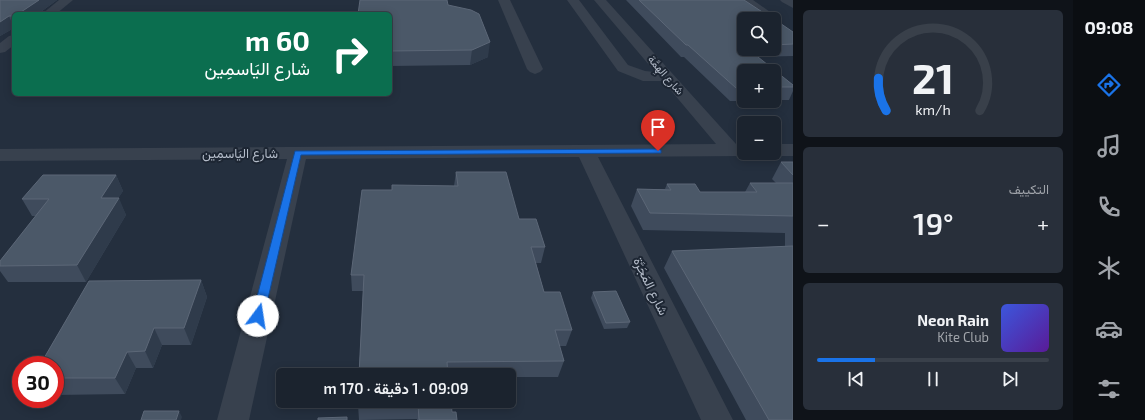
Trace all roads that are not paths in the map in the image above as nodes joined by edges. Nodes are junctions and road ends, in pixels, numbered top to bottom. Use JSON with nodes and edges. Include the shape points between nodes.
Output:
{"nodes":[{"id":1,"x":67,"y":0,"type":"edge"},
{"id":2,"x":504,"y":0,"type":"edge"},
{"id":3,"x":573,"y":0,"type":"edge"},
{"id":4,"x":600,"y":0,"type":"edge"},
{"id":5,"x":745,"y":0,"type":"edge"},
{"id":6,"x":786,"y":0,"type":"edge"},
{"id":7,"x":793,"y":4,"type":"edge"},
{"id":8,"x":51,"y":12,"type":"edge"},
{"id":9,"x":763,"y":12,"type":"edge"},
{"id":10,"x":781,"y":24,"type":"edge"},
{"id":11,"x":787,"y":28,"type":"edge"},
{"id":12,"x":12,"y":40,"type":"edge"},
{"id":13,"x":0,"y":49,"type":"edge"},
{"id":14,"x":535,"y":70,"type":"dead end"},
{"id":15,"x":668,"y":77,"type":"junction"},
{"id":16,"x":737,"y":149,"type":"edge"},
{"id":17,"x":737,"y":150,"type":"edge"},
{"id":18,"x":781,"y":150,"type":"edge"},
{"id":19,"x":793,"y":150,"type":"edge"},
{"id":20,"x":586,"y":152,"type":"junction"},
{"id":21,"x":298,"y":153,"type":"junction"},
{"id":22,"x":3,"y":157,"type":"edge"},
{"id":23,"x":233,"y":420,"type":"edge"},
{"id":24,"x":717,"y":420,"type":"edge"}],
"edges":[{"from":1,"to":8,"type":"street"},
{"from":2,"to":14,"type":"street"},
{"from":3,"to":15,"type":"street","via":[[624,68],[643,76]]},
{"from":4,"to":15,"type":"street","name":"شارع الهِمَّة"},
{"from":5,"to":9,"type":"street"},
{"from":6,"to":7,"type":"street"},
{"from":10,"to":11,"type":"street"},
{"from":12,"to":13,"type":"street"},
{"from":15,"to":16,"type":"street","name":"شارع الهِمَّة"},
{"from":17,"to":20,"type":"street","name":"شارع اليَاسمِين"},
{"from":18,"to":19,"type":"street"},
{"from":20,"to":21,"type":"street","name":"شارع اليَاسمِين"},
{"from":20,"to":24,"type":"street","name":"شارع المَجَرَّة"},
{"from":21,"to":22,"type":"street","name":"شارع اليَاسمِين"},
{"from":21,"to":23,"type":"street"}]}
